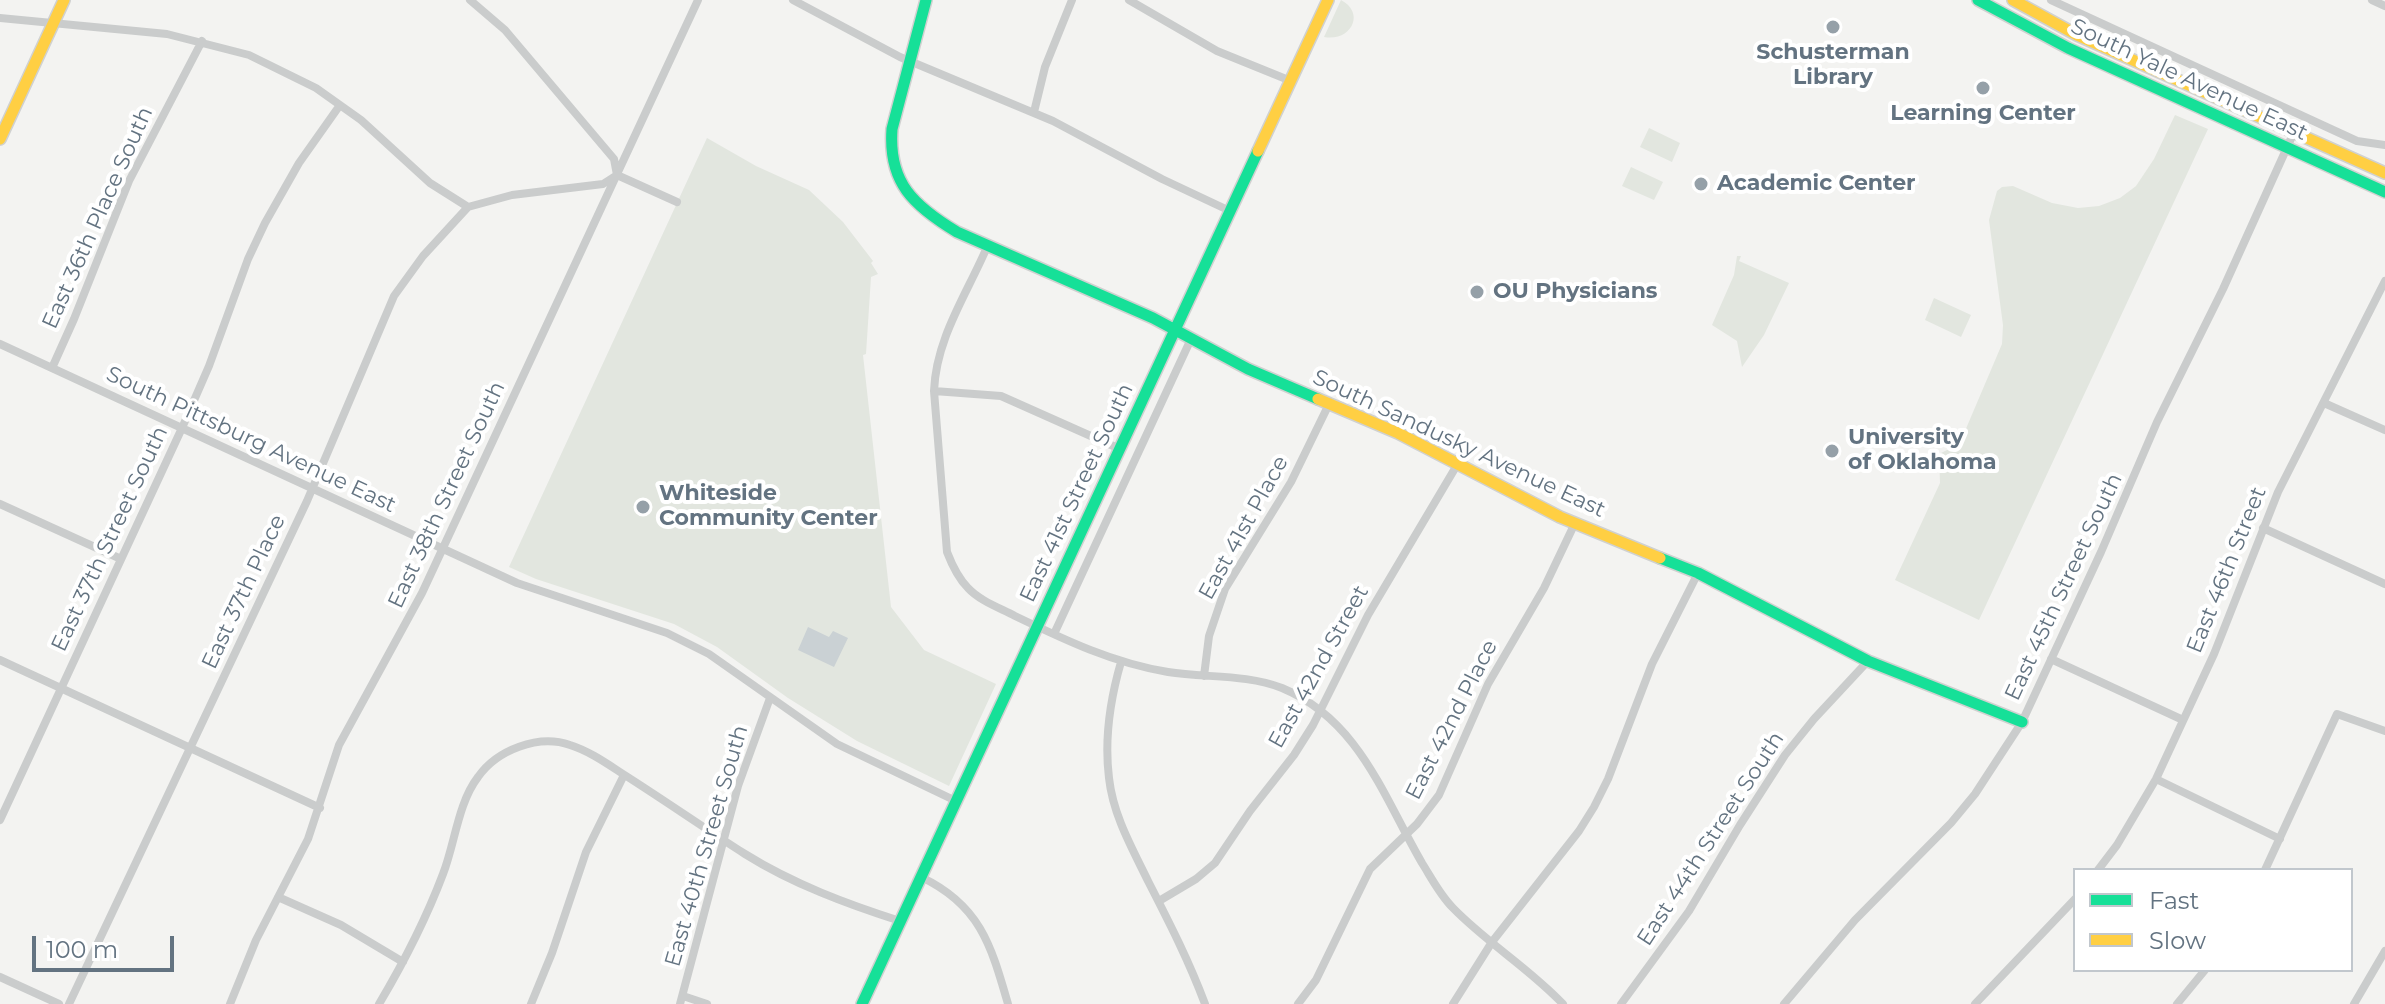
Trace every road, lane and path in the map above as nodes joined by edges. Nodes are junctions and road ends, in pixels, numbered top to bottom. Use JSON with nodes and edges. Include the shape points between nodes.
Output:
{"nodes":[{"id":1,"x":64,"y":0,"type":"edge"},
{"id":2,"x":470,"y":0,"type":"edge"},
{"id":3,"x":698,"y":0,"type":"edge"},
{"id":4,"x":793,"y":0,"type":"edge"},
{"id":5,"x":926,"y":0,"type":"edge"},
{"id":6,"x":1072,"y":0,"type":"edge"},
{"id":7,"x":1129,"y":0,"type":"edge"},
{"id":8,"x":1328,"y":0,"type":"edge"},
{"id":9,"x":1978,"y":0,"type":"edge"},
{"id":10,"x":2013,"y":0,"type":"edge"},
{"id":11,"x":2051,"y":0,"type":"edge"},
{"id":12,"x":2372,"y":0,"type":"edge"},
{"id":13,"x":2385,"y":6,"type":"edge"},
{"id":14,"x":0,"y":18,"type":"edge"},
{"id":15,"x":53,"y":23,"type":"junction"},
{"id":16,"x":202,"y":41,"type":"junction"},
{"id":17,"x":910,"y":62,"type":"junction"},
{"id":18,"x":1291,"y":81,"type":"junction"},
{"id":19,"x":2181,"y":82,"type":"junction"},
{"id":20,"x":2174,"y":98,"type":"junction"},
{"id":21,"x":340,"y":105,"type":"junction"},
{"id":22,"x":1034,"y":112,"type":"junction"},
{"id":23,"x":2294,"y":132,"type":"junction"},
{"id":24,"x":0,"y":139,"type":"edge"},
{"id":25,"x":2385,"y":145,"type":"edge"},
{"id":26,"x":2286,"y":147,"type":"junction"},
{"id":27,"x":2385,"y":173,"type":"edge"},
{"id":28,"x":617,"y":175,"type":"junction"},
{"id":29,"x":2385,"y":192,"type":"edge"},
{"id":30,"x":677,"y":202,"type":"dead end"},
{"id":31,"x":468,"y":207,"type":"junction"},
{"id":32,"x":1230,"y":211,"type":"junction"},
{"id":33,"x":987,"y":247,"type":"junction"},
{"id":34,"x":2385,"y":281,"type":"edge"},
{"id":35,"x":1175,"y":330,"type":"junction"},
{"id":36,"x":1191,"y":339,"type":"junction"},
{"id":37,"x":0,"y":344,"type":"edge"},
{"id":38,"x":52,"y":368,"type":"junction"},
{"id":39,"x":934,"y":391,"type":"junction"},
{"id":40,"x":1330,"y":402,"type":"junction"},
{"id":41,"x":2324,"y":403,"type":"junction"},
{"id":42,"x":182,"y":428,"type":"junction"},
{"id":43,"x":2385,"y":430,"type":"edge"},
{"id":44,"x":1120,"y":449,"type":"junction"},
{"id":45,"x":1457,"y":465,"type":"junction"},
{"id":46,"x":312,"y":488,"type":"junction"},
{"id":47,"x":0,"y":504,"type":"edge"},
{"id":48,"x":1575,"y":523,"type":"junction"},
{"id":49,"x":2263,"y":528,"type":"junction"},
{"id":50,"x":442,"y":548,"type":"junction"},
{"id":51,"x":121,"y":559,"type":"junction"},
{"id":52,"x":1698,"y":573,"type":"junction"},
{"id":53,"x":2385,"y":584,"type":"edge"},
{"id":54,"x":1037,"y":626,"type":"junction"},
{"id":55,"x":1054,"y":634,"type":"junction"},
{"id":56,"x":2051,"y":659,"type":"junction"},
{"id":57,"x":0,"y":660,"type":"edge"},
{"id":58,"x":1868,"y":661,"type":"junction"},
{"id":59,"x":1121,"y":662,"type":"junction"},
{"id":60,"x":1204,"y":676,"type":"junction"},
{"id":61,"x":61,"y":688,"type":"junction"},
{"id":62,"x":770,"y":698,"type":"junction"},
{"id":63,"x":1321,"y":709,"type":"junction"},
{"id":64,"x":2183,"y":720,"type":"junction"},
{"id":65,"x":2022,"y":722,"type":"junction"},
{"id":66,"x":2385,"y":731,"type":"edge"},
{"id":67,"x":190,"y":749,"type":"junction"},
{"id":68,"x":624,"y":775,"type":"junction"},
{"id":69,"x":2156,"y":779,"type":"junction"},
{"id":70,"x":956,"y":801,"type":"junction"},
{"id":71,"x":320,"y":808,"type":"junction"},
{"id":72,"x":0,"y":820,"type":"edge"},
{"id":73,"x":1405,"y":833,"type":"junction"},
{"id":74,"x":725,"y":839,"type":"junction"},
{"id":75,"x":2280,"y":839,"type":"junction"},
{"id":76,"x":2100,"y":868,"type":"edge"},
{"id":77,"x":2266,"y":868,"type":"edge"},
{"id":78,"x":921,"y":877,"type":"junction"},
{"id":79,"x":278,"y":897,"type":"junction"},
{"id":80,"x":1159,"y":901,"type":"junction"},
{"id":81,"x":2073,"y":901,"type":"edge"},
{"id":82,"x":900,"y":921,"type":"junction"},
{"id":83,"x":1492,"y":942,"type":"junction"},
{"id":84,"x":2385,"y":951,"type":"edge"},
{"id":85,"x":403,"y":962,"type":"junction"},
{"id":86,"x":2203,"y":972,"type":"edge"},
{"id":87,"x":0,"y":977,"type":"edge"},
{"id":88,"x":682,"y":1000,"type":"edge"},
{"id":89,"x":59,"y":1004,"type":"edge"},
{"id":90,"x":69,"y":1004,"type":"edge"},
{"id":91,"x":230,"y":1004,"type":"edge"},
{"id":92,"x":379,"y":1004,"type":"edge"},
{"id":93,"x":531,"y":1004,"type":"edge"},
{"id":94,"x":707,"y":1004,"type":"edge"},
{"id":95,"x":862,"y":1004,"type":"edge"},
{"id":96,"x":1008,"y":1004,"type":"edge"},
{"id":97,"x":1205,"y":1004,"type":"edge"},
{"id":98,"x":1298,"y":1004,"type":"edge"},
{"id":99,"x":1453,"y":1004,"type":"edge"},
{"id":100,"x":1563,"y":1004,"type":"edge"},
{"id":101,"x":1621,"y":1004,"type":"edge"},
{"id":102,"x":1784,"y":1004,"type":"edge"},
{"id":103,"x":1975,"y":1004,"type":"edge"},
{"id":104,"x":2177,"y":1004,"type":"edge"},
{"id":105,"x":2354,"y":1004,"type":"edge"}],
"edges":[{"from":1,"to":15,"type":"main road"},
{"from":2,"to":28,"type":"street","via":[[505,30],[614,159]]},
{"from":3,"to":28,"type":"street","name":"East 38th Street South"},
{"from":4,"to":17,"type":"street"},
{"from":5,"to":17,"type":"main road"},
{"from":6,"to":22,"type":"street","via":[[1045,67]]},
{"from":7,"to":18,"type":"street","via":[[1217,51]]},
{"from":8,"to":18,"type":"main road","name":"East 41st Street South"},
{"from":9,"to":20,"type":"main road","name":"South Yale Avenue East"},
{"from":10,"to":19,"type":"main road","name":"South Yale Avenue East"},
{"from":11,"to":25,"type":"street","name":"South Yale Avenue East","via":[[2357,141]]},
{"from":12,"to":13,"type":"street"},
{"from":14,"to":15,"type":"street"},
{"from":15,"to":16,"type":"street"},
{"from":15,"to":24,"type":"main road"},
{"from":16,"to":21,"type":"street","via":[[271,64]]},
{"from":16,"to":38,"type":"street","name":"East 36th Place South","via":[[129,181]]},
{"from":17,"to":22,"type":"street"},
{"from":17,"to":33,"type":"main road","name":"South Sandusky Avenue East","via":[[892,129],[896,170],[909,197],[935,219]]},
{"from":18,"to":32,"type":"main road","name":"East 41st Street South"},
{"from":19,"to":20,"type":"main road"},
{"from":19,"to":23,"type":"main road","name":"South Yale Avenue East"},
{"from":20,"to":26,"type":"main road","name":"South Yale Avenue East"},
{"from":21,"to":31,"type":"street","via":[[430,183]]},
{"from":21,"to":42,"type":"street","name":"East 37th Street South","via":[[265,223]]},
{"from":22,"to":32,"type":"street"},
{"from":23,"to":26,"type":"street","name":"East 45th Street South"},
{"from":23,"to":27,"type":"main road","name":"South Yale Avenue East"},
{"from":26,"to":29,"type":"main road","name":"South Yale Avenue East"},
{"from":26,"to":56,"type":"street","name":"East 45th Street South"},
{"from":28,"to":30,"type":"street"},
{"from":28,"to":31,"type":"street","via":[[603,184],[512,195]]},
{"from":28,"to":50,"type":"street","name":"East 38th Street South"},
{"from":31,"to":46,"type":"street","name":"East 37th Place","via":[[394,296]]},
{"from":32,"to":35,"type":"main road","name":"East 41st Street South"},
{"from":33,"to":35,"type":"main road","name":"South Sandusky Avenue East"},
{"from":33,"to":39,"type":"street","via":[[944,339]]},
{"from":34,"to":41,"type":"street","name":"East 46th Street"},
{"from":35,"to":36,"type":"main road","name":"South Sandusky Avenue East"},
{"from":35,"to":44,"type":"main road","name":"East 41st Street South"},
{"from":36,"to":40,"type":"main road","name":"South Sandusky Avenue East"},
{"from":36,"to":55,"type":"street","name":"East 41st Street South"},
{"from":37,"to":38,"type":"street","name":"South Pittsburg Avenue East"},
{"from":38,"to":42,"type":"street","name":"South Pittsburg Avenue East"},
{"from":39,"to":44,"type":"street","via":[[1001,396]]},
{"from":39,"to":54,"type":"street","via":[[952,564],[969,589]]},
{"from":40,"to":45,"type":"main road","name":"South Sandusky Avenue East"},
{"from":40,"to":60,"type":"street","name":"East 41st Place","via":[[1291,482],[1225,589],[1209,636]]},
{"from":41,"to":43,"type":"street"},
{"from":41,"to":49,"type":"street","name":"East 46th Street"},
{"from":42,"to":46,"type":"street","name":"South Pittsburg Avenue East"},
{"from":42,"to":51,"type":"street","name":"East 37th Street South"},
{"from":44,"to":54,"type":"main road","name":"East 41st Street South"},
{"from":45,"to":48,"type":"main road","name":"South Sandusky Avenue East"},
{"from":45,"to":63,"type":"street","name":"East 42nd Street","via":[[1368,615]]},
{"from":46,"to":50,"type":"street","name":"South Pittsburg Avenue East"},
{"from":46,"to":67,"type":"street","name":"East 37th Place"},
{"from":47,"to":51,"type":"street"},
{"from":48,"to":52,"type":"main road","name":"South Sandusky Avenue East"},
{"from":48,"to":73,"type":"street","name":"East 42nd Place","via":[[1488,684],[1439,795]]},
{"from":49,"to":53,"type":"street"},
{"from":49,"to":64,"type":"street","name":"East 46th Street"},
{"from":50,"to":62,"type":"street","name":"South Pittsburg Avenue East","via":[[544,594],[667,633],[709,654]]},
{"from":50,"to":71,"type":"street","name":"East 38th Street South","via":[[339,745]]},
{"from":51,"to":61,"type":"street","name":"East 37th Street South"},
{"from":52,"to":58,"type":"main road","name":"South Sandusky Avenue East"},
{"from":52,"to":83,"type":"street","via":[[1652,664],[1594,807]]},
{"from":54,"to":55,"type":"street"},
{"from":54,"to":70,"type":"main road","name":"East 41st Street South"},
{"from":55,"to":59,"type":"street"},
{"from":56,"to":64,"type":"street"},
{"from":56,"to":65,"type":"street","name":"East 45th Street South"},
{"from":57,"to":61,"type":"street"},
{"from":58,"to":65,"type":"main road","name":"South Sandusky Avenue East"},
{"from":58,"to":101,"type":"street","name":"East 44th Street South","via":[[1785,755],[1689,911]]},
{"from":59,"to":60,"type":"street"},
{"from":59,"to":80,"type":"street","via":[[1111,700],[1109,780],[1122,829]]},
{"from":60,"to":63,"type":"street","via":[[1271,684]]},
{"from":61,"to":67,"type":"street"},
{"from":61,"to":72,"type":"street","name":"East 37th Street South"},
{"from":62,"to":70,"type":"street","name":"South Pittsburg Avenue East","via":[[837,744]]},
{"from":62,"to":74,"type":"street","name":"East 40th Street South"},
{"from":63,"to":73,"type":"street","via":[[1362,753]]},
{"from":63,"to":80,"type":"street","name":"East 42nd Street","via":[[1215,863]]},
{"from":64,"to":69,"type":"street","name":"East 46th Street"},
{"from":65,"to":102,"type":"street","name":"East 45th Street South","via":[[1951,823],[1855,920]]},
{"from":66,"to":75,"type":"street","via":[[2337,714]]},
{"from":67,"to":71,"type":"street"},
{"from":67,"to":90,"type":"street","name":"East 37th Place"},
{"from":68,"to":74,"type":"street"},
{"from":68,"to":85,"type":"street","via":[[568,744],[515,748],[485,768],[472,785],[443,874]]},
{"from":68,"to":93,"type":"street","via":[[586,852]]},
{"from":69,"to":75,"type":"street"},
{"from":69,"to":76,"type":"street","name":"East 46th Street"},
{"from":70,"to":78,"type":"main road","name":"East 41st Street South"},
{"from":71,"to":79,"type":"street","name":"East 38th Street South"},
{"from":73,"to":83,"type":"street","via":[[1437,888]]},
{"from":73,"to":98,"type":"street","name":"East 42nd Place","via":[[1370,869],[1316,980]]},
{"from":74,"to":82,"type":"street","via":[[809,888]]},
{"from":74,"to":88,"type":"street","name":"East 40th Street South"},
{"from":75,"to":77,"type":"street"},
{"from":78,"to":82,"type":"main road","name":"East 41st Street South"},
{"from":78,"to":96,"type":"street","via":[[950,893],[976,918]]},
{"from":79,"to":85,"type":"street","via":[[341,925]]},
{"from":79,"to":91,"type":"street","name":"East 38th Street South"},
{"from":80,"to":97,"type":"street"},
{"from":81,"to":103,"type":"street"},
{"from":82,"to":95,"type":"main road","name":"East 41st Street South"},
{"from":83,"to":99,"type":"street"},
{"from":83,"to":100,"type":"street"},
{"from":84,"to":105,"type":"street"},
{"from":85,"to":92,"type":"street"},
{"from":86,"to":104,"type":"street"},
{"from":87,"to":89,"type":"street"},
{"from":88,"to":94,"type":"street"}]}
